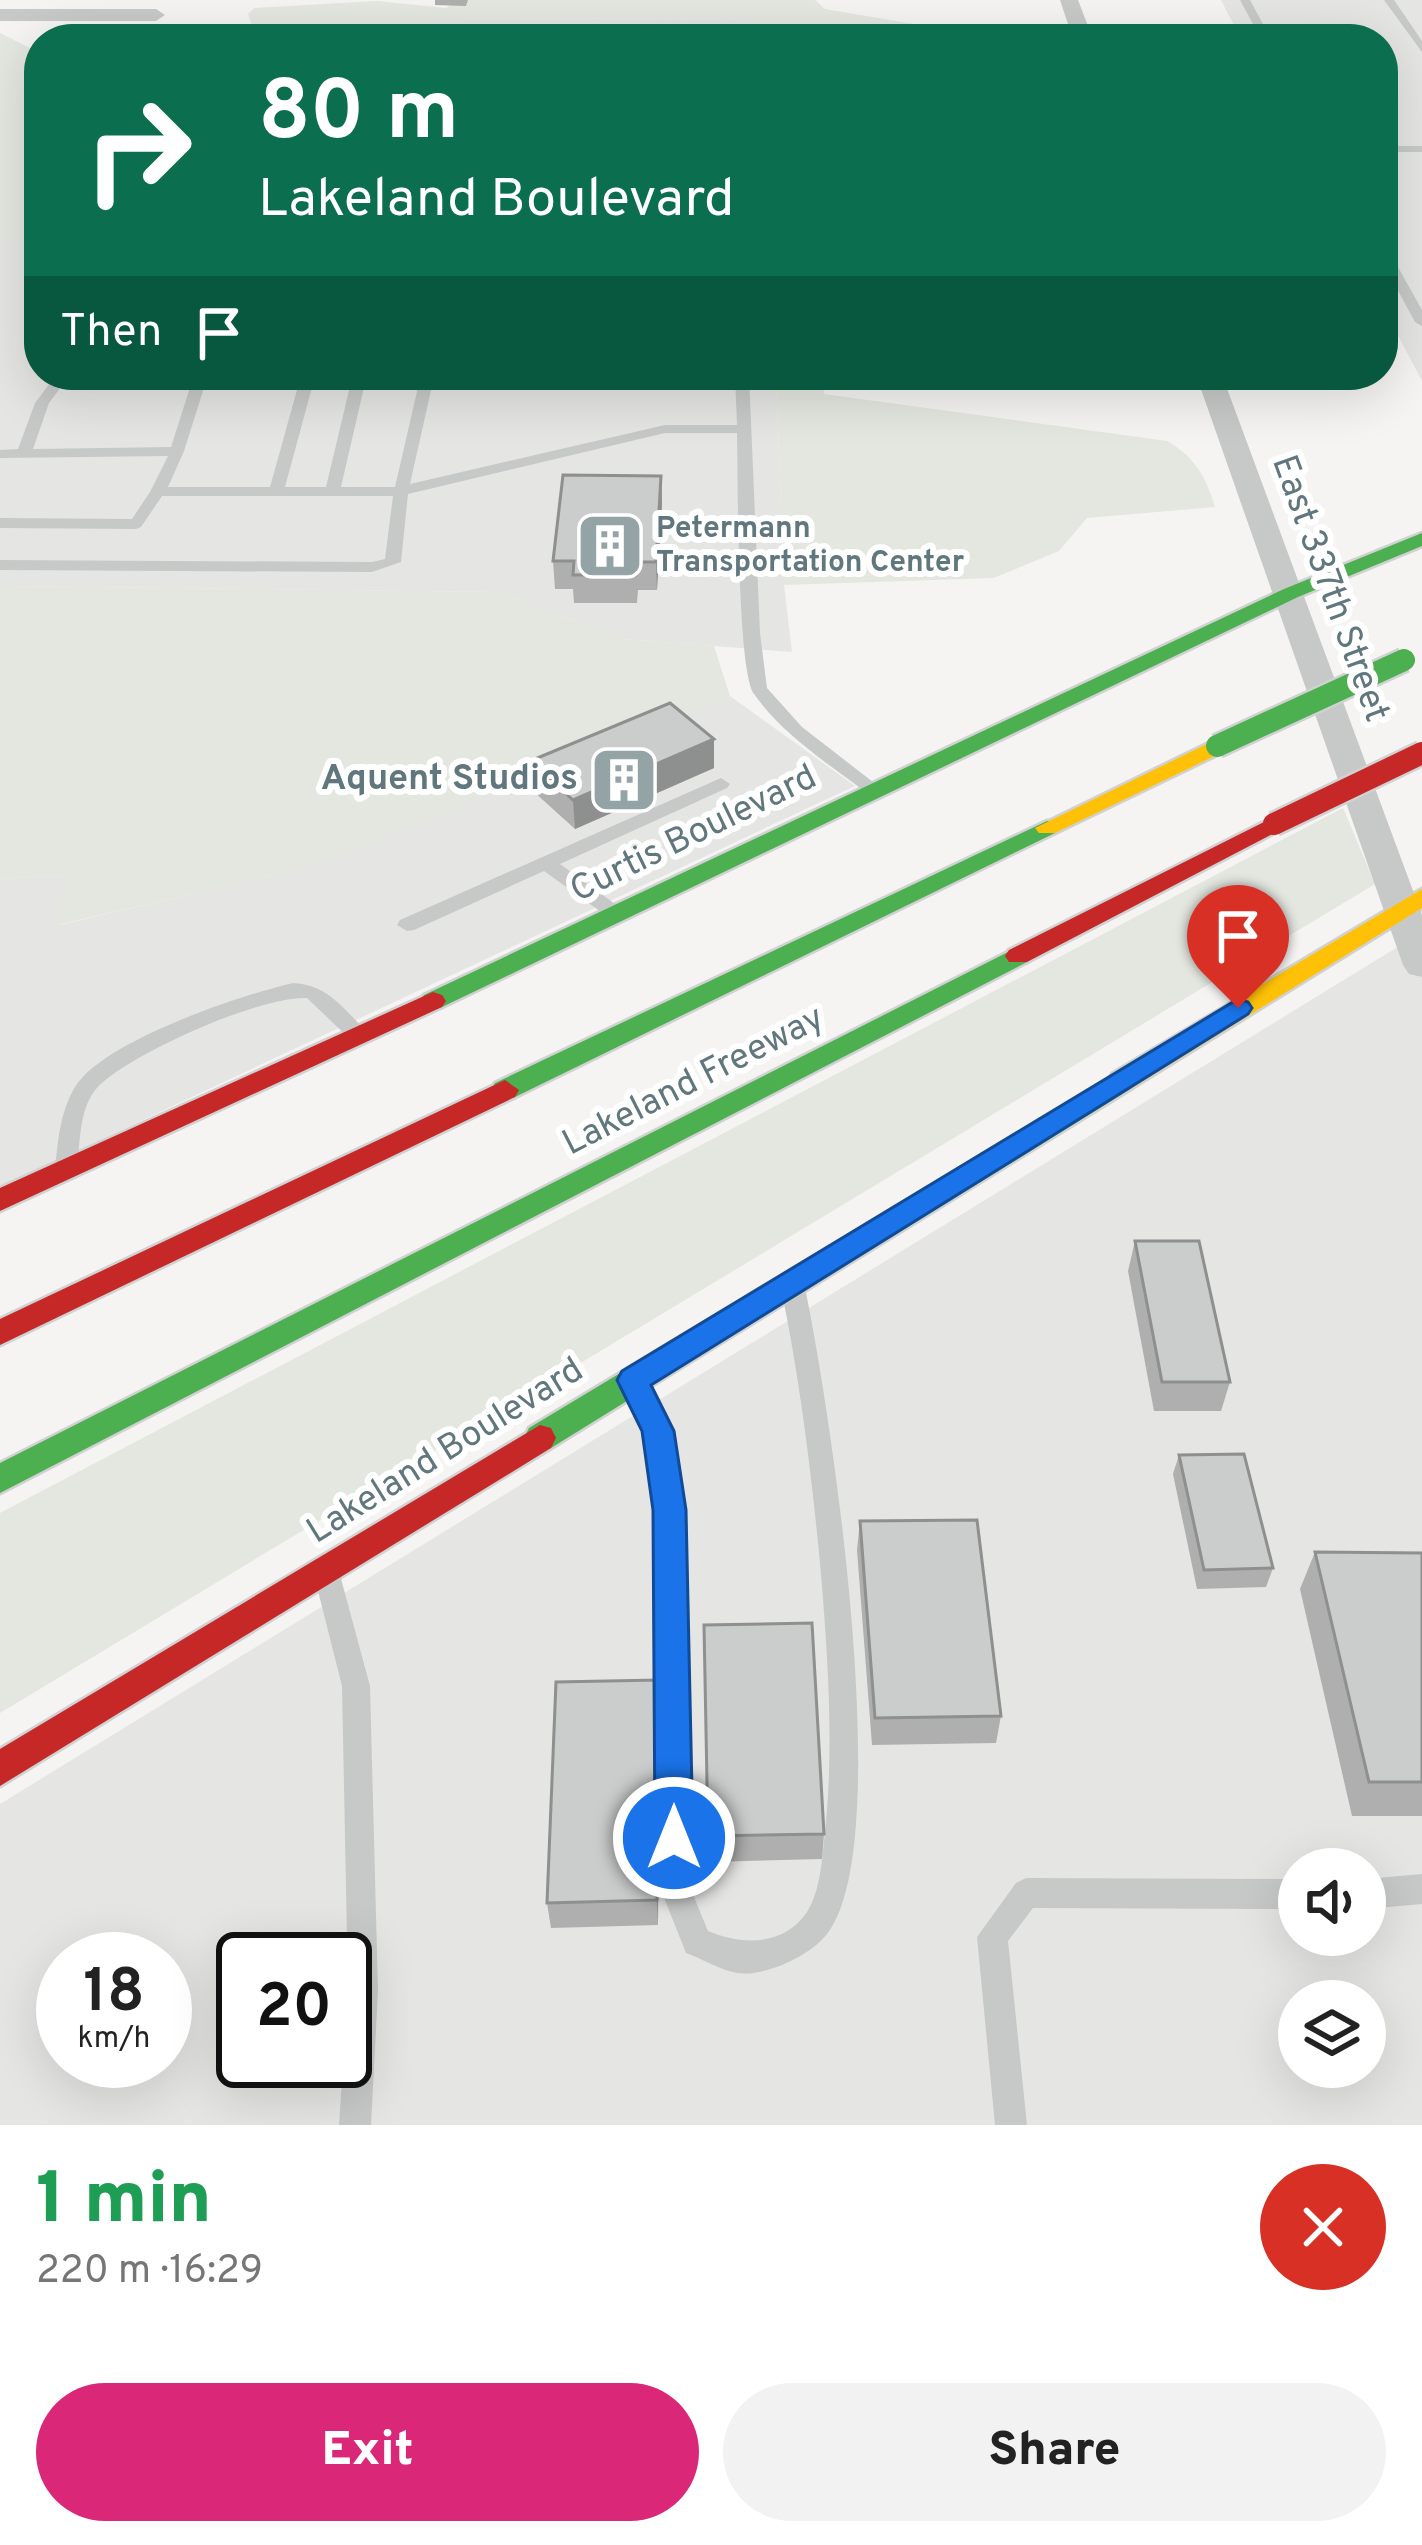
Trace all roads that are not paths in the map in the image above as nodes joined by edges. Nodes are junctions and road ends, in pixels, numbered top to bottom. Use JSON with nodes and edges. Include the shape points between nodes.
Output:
{"nodes":[{"id":1,"x":1389,"y":0,"type":"edge"},
{"id":2,"x":160,"y":7,"type":"edge"},
{"id":3,"x":0,"y":15,"type":"edge"},
{"id":4,"x":1422,"y":49,"type":"edge"},
{"id":5,"x":1398,"y":278,"type":"edge"},
{"id":6,"x":1422,"y":322,"type":"edge"},
{"id":7,"x":53,"y":390,"type":"edge"},
{"id":8,"x":196,"y":390,"type":"edge"},
{"id":9,"x":301,"y":390,"type":"edge"},
{"id":10,"x":356,"y":390,"type":"edge"},
{"id":11,"x":424,"y":390,"type":"edge"},
{"id":12,"x":743,"y":390,"type":"edge"},
{"id":13,"x":1215,"y":390,"type":"edge"},
{"id":14,"x":744,"y":429,"type":"junction"},
{"id":15,"x":177,"y":451,"type":"junction"},
{"id":16,"x":0,"y":454,"type":"edge"},
{"id":17,"x":24,"y":454,"type":"junction"},
{"id":18,"x":400,"y":490,"type":"junction"},
{"id":19,"x":276,"y":491,"type":"junction"},
{"id":20,"x":332,"y":491,"type":"junction"},
{"id":21,"x":158,"y":492,"type":"junction"},
{"id":22,"x":0,"y":523,"type":"edge"},
{"id":23,"x":1422,"y":539,"type":"edge"},
{"id":24,"x":0,"y":565,"type":"edge"},
{"id":25,"x":1291,"y":593,"type":"junction"},
{"id":26,"x":1413,"y":656,"type":"edge"},
{"id":27,"x":1422,"y":753,"type":"edge"},
{"id":28,"x":721,"y":784,"type":"dead end"},
{"id":29,"x":873,"y":789,"type":"junction"},
{"id":30,"x":546,"y":863,"type":"junction"},
{"id":31,"x":1411,"y":903,"type":"edge"},
{"id":32,"x":615,"y":913,"type":"junction"},
{"id":33,"x":407,"y":925,"type":"dead end"},
{"id":34,"x":1422,"y":965,"type":"edge"},
{"id":35,"x":359,"y":1036,"type":"junction"},
{"id":36,"x":65,"y":1170,"type":"junction"},
{"id":37,"x":0,"y":1201,"type":"edge"},
{"id":38,"x":792,"y":1282,"type":"junction"},
{"id":39,"x":0,"y":1333,"type":"edge"},
{"id":40,"x":633,"y":1380,"type":"junction"},
{"id":41,"x":0,"y":1479,"type":"edge"},
{"id":42,"x":326,"y":1569,"type":"junction"},
{"id":43,"x":0,"y":1769,"type":"edge"},
{"id":44,"x":1422,"y":1889,"type":"edge"},
{"id":45,"x":1386,"y":1892,"type":"edge"},
{"id":46,"x":1278,"y":1894,"type":"edge"},
{"id":47,"x":356,"y":2125,"type":"edge"},
{"id":48,"x":1011,"y":2125,"type":"edge"}],
"edges":[{"from":1,"to":4,"type":"lane"},
{"from":2,"to":3,"type":"street"},
{"from":5,"to":6,"type":"lane"},
{"from":7,"to":17,"type":"lane"},
{"from":8,"to":15,"type":"lane"},
{"from":9,"to":19,"type":"lane"},
{"from":10,"to":20,"type":"lane"},
{"from":11,"to":18,"type":"lane"},
{"from":12,"to":14,"type":"lane"},
{"from":13,"to":25,"type":"street","name":"East 337th Street"},
{"from":14,"to":18,"type":"lane","via":[[665,428]]},
{"from":14,"to":29,"type":"lane","via":[[759,689],[796,731]]},
{"from":15,"to":17,"type":"lane"},
{"from":15,"to":21,"type":"lane"},
{"from":16,"to":17,"type":"lane"},
{"from":18,"to":20,"type":"lane"},
{"from":18,"to":24,"type":"lane","via":[[392,562],[372,567]]},
{"from":19,"to":20,"type":"lane"},
{"from":19,"to":21,"type":"lane"},
{"from":21,"to":22,"type":"lane","via":[[136,524]]},
{"from":23,"to":25,"type":"main road","name":"Curtis Boulevard"},
{"from":25,"to":29,"type":"main road","name":"Curtis Boulevard"},
{"from":25,"to":31,"type":"street","name":"East 337th Street"},
{"from":26,"to":39,"type":"main road","name":"Lakeland Freeway","bridge":true},
{"from":27,"to":41,"type":"main road","name":"Lakeland Freeway","bridge":true},
{"from":28,"to":30,"type":"lane"},
{"from":29,"to":32,"type":"main road","name":"Curtis Boulevard"},
{"from":30,"to":32,"type":"lane"},
{"from":30,"to":33,"type":"lane"},
{"from":31,"to":34,"type":"street","name":"East 337th Street"},
{"from":31,"to":38,"type":"main road","name":"Lakeland Boulevard"},
{"from":32,"to":35,"type":"main road","name":"Curtis Boulevard"},
{"from":35,"to":36,"type":"main road","name":"Curtis Boulevard"},
{"from":35,"to":36,"type":"lane","via":[[311,992],[280,988],[239,1004],[106,1066],[74,1104]]},
{"from":36,"to":37,"type":"main road","name":"Curtis Boulevard"},
{"from":38,"to":40,"type":"main road","name":"Lakeland Boulevard"},
{"from":38,"to":40,"type":"lane","via":[[828,1504],[845,1817],[820,1922],[786,1946],[743,1959],[697,1942],[674,1885],[669,1510],[658,1431]]},
{"from":40,"to":42,"type":"main road","name":"Lakeland Boulevard"},
{"from":42,"to":43,"type":"main road","name":"Lakeland Boulevard"},
{"from":42,"to":47,"type":"lane","via":[[356,1686],[363,1990]]},
{"from":44,"to":45,"type":"lane"},
{"from":46,"to":48,"type":"lane","via":[[1026,1892],[992,1937]]}]}
